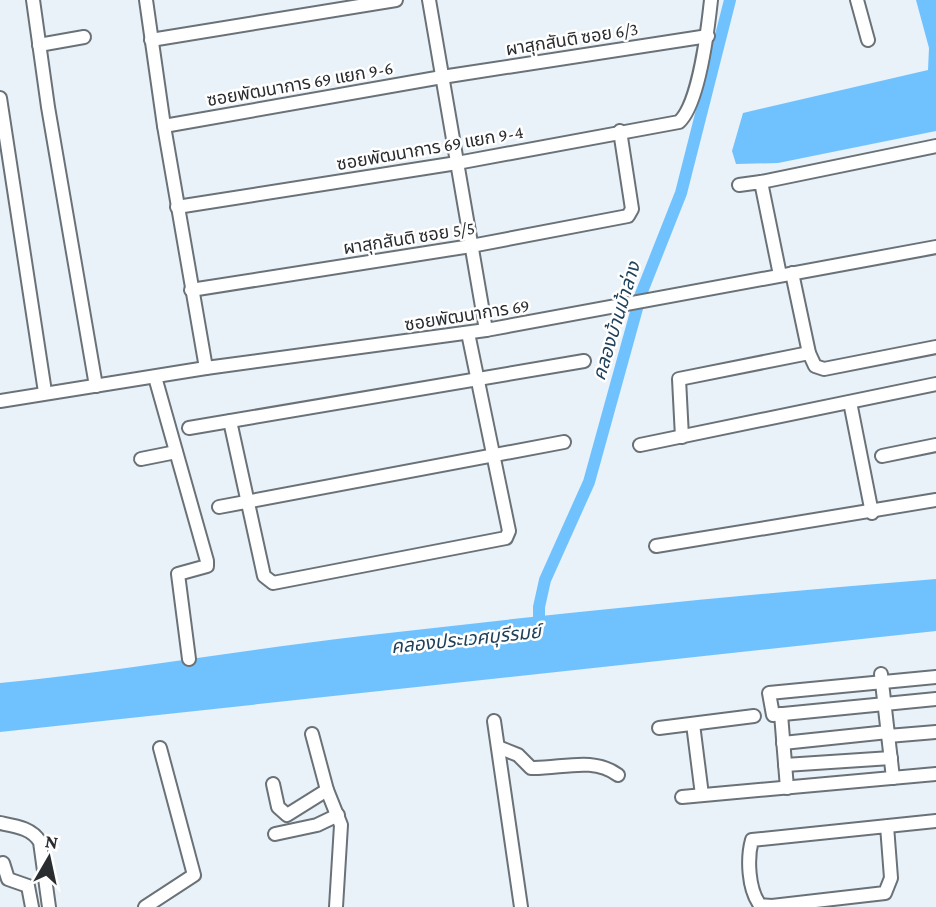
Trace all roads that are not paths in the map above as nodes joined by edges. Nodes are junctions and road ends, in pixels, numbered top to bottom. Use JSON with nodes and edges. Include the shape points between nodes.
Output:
{"nodes":[{"id":1,"x":33,"y":0,"type":"edge"},
{"id":2,"x":145,"y":0,"type":"edge"},
{"id":3,"x":396,"y":0,"type":"edge"},
{"id":4,"x":429,"y":0,"type":"edge"},
{"id":5,"x":710,"y":0,"type":"edge"},
{"id":6,"x":857,"y":0,"type":"edge"},
{"id":7,"x":708,"y":36,"type":"junction"},
{"id":8,"x":84,"y":37,"type":"dead end"},
{"id":9,"x":151,"y":40,"type":"junction"},
{"id":10,"x":868,"y":40,"type":"dead end"},
{"id":11,"x":39,"y":45,"type":"junction"},
{"id":12,"x":442,"y":77,"type":"junction"},
{"id":13,"x":0,"y":98,"type":"edge"},
{"id":14,"x":163,"y":126,"type":"junction"},
{"id":15,"x":620,"y":131,"type":"junction"},
{"id":16,"x":936,"y":146,"type":"edge"},
{"id":17,"x":4,"y":155,"type":"edge"},
{"id":18,"x":457,"y":163,"type":"junction"},
{"id":19,"x":761,"y":182,"type":"junction"},
{"id":20,"x":739,"y":185,"type":"dead end"},
{"id":21,"x":177,"y":207,"type":"junction"},
{"id":22,"x":471,"y":246,"type":"junction"},
{"id":23,"x":936,"y":247,"type":"edge"},
{"id":24,"x":786,"y":274,"type":"junction"},
{"id":25,"x":191,"y":290,"type":"junction"},
{"id":26,"x":486,"y":330,"type":"junction"},
{"id":27,"x":468,"y":332,"type":"junction"},
{"id":28,"x":936,"y":347,"type":"edge"},
{"id":29,"x":808,"y":353,"type":"junction"},
{"id":30,"x":584,"y":361,"type":"dead end"},
{"id":31,"x":206,"y":368,"type":"junction"},
{"id":32,"x":155,"y":377,"type":"junction"},
{"id":33,"x":478,"y":380,"type":"junction"},
{"id":34,"x":936,"y":384,"type":"edge"},
{"id":35,"x":96,"y":386,"type":"junction"},
{"id":36,"x":45,"y":392,"type":"junction"},
{"id":37,"x":0,"y":401,"type":"edge"},
{"id":38,"x":849,"y":402,"type":"junction"},
{"id":39,"x":230,"y":421,"type":"junction"},
{"id":40,"x":189,"y":428,"type":"dead end"},
{"id":41,"x":682,"y":437,"type":"junction"},
{"id":42,"x":564,"y":442,"type":"dead end"},
{"id":43,"x":640,"y":445,"type":"dead end"},
{"id":44,"x":936,"y":445,"type":"edge"},
{"id":45,"x":176,"y":452,"type":"junction"},
{"id":46,"x":882,"y":456,"type":"dead end"},
{"id":47,"x":492,"y":457,"type":"junction"},
{"id":48,"x":141,"y":459,"type":"dead end"},
{"id":49,"x":936,"y":500,"type":"edge"},
{"id":50,"x":249,"y":501,"type":"junction"},
{"id":51,"x":219,"y":507,"type":"dead end"},
{"id":52,"x":872,"y":513,"type":"junction"},
{"id":53,"x":656,"y":546,"type":"dead end"},
{"id":54,"x":189,"y":659,"type":"dead end"},
{"id":55,"x":882,"y":677,"type":"junction"},
{"id":56,"x":936,"y":677,"type":"edge"},
{"id":57,"x":936,"y":699,"type":"edge"},
{"id":58,"x":885,"y":704,"type":"junction"},
{"id":59,"x":781,"y":715,"type":"junction"},
{"id":60,"x":754,"y":716,"type":"dead end"},
{"id":61,"x":494,"y":721,"type":"dead end"},
{"id":62,"x":693,"y":724,"type":"junction"},
{"id":63,"x":659,"y":728,"type":"dead end"},
{"id":64,"x":936,"y":732,"type":"edge"},
{"id":65,"x":312,"y":734,"type":"dead end"},
{"id":66,"x":888,"y":734,"type":"junction"},
{"id":67,"x":783,"y":743,"type":"junction"},
{"id":68,"x":498,"y":747,"type":"junction"},
{"id":69,"x":160,"y":748,"type":"dead end"},
{"id":70,"x":891,"y":758,"type":"junction"},
{"id":71,"x":785,"y":765,"type":"junction"},
{"id":72,"x":936,"y":774,"type":"edge"},
{"id":73,"x":618,"y":775,"type":"dead end"},
{"id":74,"x":893,"y":778,"type":"junction"},
{"id":75,"x":273,"y":784,"type":"dead end"},
{"id":76,"x":786,"y":788,"type":"junction"},
{"id":77,"x":327,"y":790,"type":"junction"},
{"id":78,"x":702,"y":795,"type":"junction"},
{"id":79,"x":682,"y":797,"type":"dead end"},
{"id":80,"x":338,"y":815,"type":"junction"},
{"id":81,"x":936,"y":821,"type":"edge"},
{"id":82,"x":0,"y":823,"type":"edge"},
{"id":83,"x":887,"y":826,"type":"junction"},
{"id":84,"x":275,"y":834,"type":"dead end"},
{"id":85,"x":3,"y":863,"type":"dead end"},
{"id":86,"x":32,"y":907,"type":"edge"},
{"id":87,"x":49,"y":907,"type":"edge"},
{"id":88,"x":145,"y":907,"type":"edge"},
{"id":89,"x":336,"y":907,"type":"edge"},
{"id":90,"x":522,"y":907,"type":"edge"}],
"edges":[{"from":1,"to":11,"type":"street"},
{"from":2,"to":9,"type":"street"},
{"from":3,"to":9,"type":"street"},
{"from":4,"to":12,"type":"street"},
{"from":5,"to":7,"type":"street"},
{"from":6,"to":10,"type":"street"},
{"from":7,"to":12,"type":"street","name":"ผาสุกสันติ ซอย 6/3"},
{"from":7,"to":15,"type":"street","name":"ซอยพัฒนาการ 69 แยก 9-4","via":[[685,117],[680,122]]},
{"from":8,"to":11,"type":"street"},
{"from":9,"to":14,"type":"street"},
{"from":11,"to":35,"type":"street"},
{"from":12,"to":14,"type":"street","name":"ซอยพัฒนาการ 69 แยก 9-6"},
{"from":12,"to":18,"type":"street"},
{"from":13,"to":17,"type":"street"},
{"from":14,"to":21,"type":"street"},
{"from":15,"to":18,"type":"street","name":"ซอยพัฒนาการ 69 แยก 9-4"},
{"from":15,"to":22,"type":"street","name":"ผาสุกสันติ ซอย 5/5","via":[[631,214]]},
{"from":16,"to":19,"type":"street"},
{"from":17,"to":36,"type":"street"},
{"from":18,"to":21,"type":"street","name":"ซอยพัฒนาการ 69 แยก 9-4"},
{"from":18,"to":22,"type":"street"},
{"from":19,"to":20,"type":"street"},
{"from":19,"to":24,"type":"street"},
{"from":21,"to":25,"type":"street"},
{"from":22,"to":25,"type":"street","name":"ผาสุกสันติ ซอย 5/5"},
{"from":22,"to":26,"type":"street"},
{"from":23,"to":24,"type":"street","name":"ซอยพัฒนาการ 69"},
{"from":24,"to":26,"type":"street","name":"ซอยพัฒนาการ 69"},
{"from":24,"to":29,"type":"street"},
{"from":25,"to":31,"type":"street"},
{"from":26,"to":27,"type":"street","name":"ซอยพัฒนาการ 69"},
{"from":27,"to":31,"type":"street","name":"ซอยพัฒนาการ 69"},
{"from":27,"to":33,"type":"street"},
{"from":28,"to":29,"type":"street","via":[[824,369],[815,366]]},
{"from":29,"to":41,"type":"street","via":[[679,379]]},
{"from":30,"to":33,"type":"street"},
{"from":31,"to":32,"type":"street","name":"ซอยพัฒนาการ 69"},
{"from":32,"to":35,"type":"street","name":"ซอยพัฒนาการ 69"},
{"from":32,"to":45,"type":"street"},
{"from":33,"to":39,"type":"street"},
{"from":33,"to":47,"type":"street"},
{"from":34,"to":38,"type":"street"},
{"from":35,"to":36,"type":"street","name":"ซอยพัฒนาการ 69"},
{"from":36,"to":37,"type":"street","name":"ซอยพัฒนาการ 69"},
{"from":38,"to":41,"type":"street"},
{"from":38,"to":52,"type":"street"},
{"from":39,"to":40,"type":"street"},
{"from":39,"to":50,"type":"street"},
{"from":41,"to":43,"type":"street"},
{"from":42,"to":47,"type":"street"},
{"from":44,"to":46,"type":"street"},
{"from":45,"to":48,"type":"street"},
{"from":45,"to":54,"type":"street","via":[[207,561],[201,569],[178,574]]},
{"from":47,"to":50,"type":"street"},
{"from":47,"to":50,"type":"street","via":[[509,531],[506,538],[287,583],[273,583],[264,576]]},
{"from":49,"to":52,"type":"street"},
{"from":50,"to":51,"type":"street"},
{"from":52,"to":53,"type":"street"},
{"from":55,"to":56,"type":"street"},
{"from":55,"to":58,"type":"street"},
{"from":55,"to":59,"type":"street","via":[[769,693],[773,715]]},
{"from":57,"to":58,"type":"street"},
{"from":58,"to":59,"type":"street"},
{"from":58,"to":66,"type":"street"},
{"from":59,"to":67,"type":"street"},
{"from":60,"to":62,"type":"street"},
{"from":61,"to":68,"type":"street"},
{"from":62,"to":63,"type":"street"},
{"from":62,"to":78,"type":"street"},
{"from":64,"to":66,"type":"street"},
{"from":65,"to":77,"type":"street"},
{"from":66,"to":67,"type":"street"},
{"from":66,"to":70,"type":"street"},
{"from":67,"to":71,"type":"street"},
{"from":68,"to":73,"type":"street","via":[[518,755],[531,768],[590,764],[607,766]]},
{"from":68,"to":90,"type":"street"},
{"from":69,"to":88,"type":"street","via":[[194,875]]},
{"from":70,"to":71,"type":"street"},
{"from":70,"to":74,"type":"street"},
{"from":71,"to":76,"type":"street"},
{"from":72,"to":74,"type":"street"},
{"from":74,"to":76,"type":"street"},
{"from":75,"to":77,"type":"street","via":[[278,807],[287,815]]},
{"from":76,"to":78,"type":"street"},
{"from":77,"to":80,"type":"street"},
{"from":78,"to":79,"type":"street"},
{"from":80,"to":84,"type":"street","via":[[317,825]]},
{"from":80,"to":89,"type":"street"},
{"from":81,"to":83,"type":"street"},
{"from":82,"to":87,"type":"street","via":[[36,835]]},
{"from":83,"to":83,"type":"street","via":[[752,840],[756,900],[772,906],[885,893],[891,878]]},
{"from":85,"to":86,"type":"street","via":[[8,878],[28,886]]}]}
